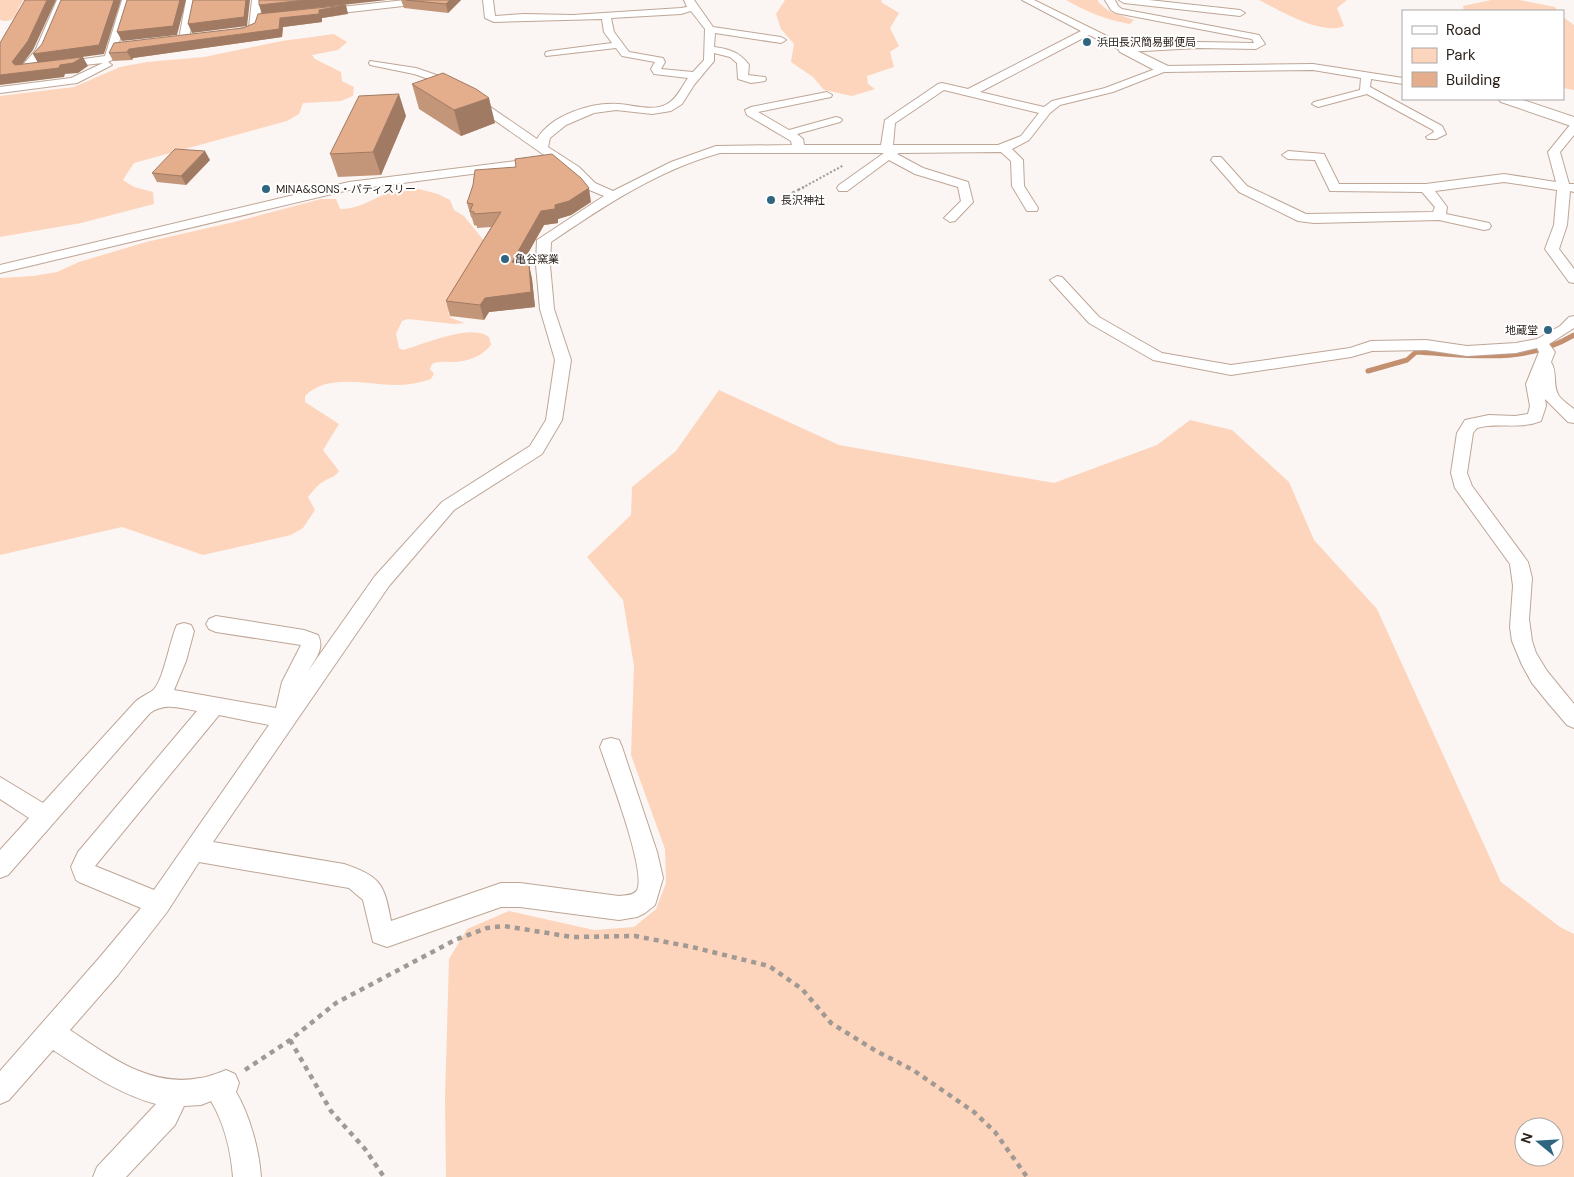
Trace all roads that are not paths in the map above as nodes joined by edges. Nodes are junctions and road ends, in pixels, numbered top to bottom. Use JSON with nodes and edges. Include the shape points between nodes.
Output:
{"nodes":[{"id":1,"x":62,"y":0,"type":"edge"},
{"id":2,"x":127,"y":0,"type":"edge"},
{"id":3,"x":191,"y":0,"type":"edge"},
{"id":4,"x":257,"y":0,"type":"edge"},
{"id":5,"x":430,"y":0,"type":"edge"},
{"id":6,"x":488,"y":0,"type":"edge"},
{"id":7,"x":1027,"y":0,"type":"edge"},
{"id":8,"x":1110,"y":0,"type":"edge"},
{"id":9,"x":1124,"y":0,"type":"edge"},
{"id":10,"x":412,"y":1,"type":"edge"},
{"id":11,"x":691,"y":4,"type":"edge"},
{"id":12,"x":1240,"y":12,"type":"dead end"},
{"id":13,"x":314,"y":13,"type":"edge"},
{"id":14,"x":606,"y":16,"type":"junction"},
{"id":15,"x":710,"y":29,"type":"junction"},
{"id":16,"x":1089,"y":31,"type":"junction"},
{"id":17,"x":219,"y":35,"type":"edge"},
{"id":18,"x":184,"y":39,"type":"edge"},
{"id":19,"x":781,"y":40,"type":"dead end"},
{"id":20,"x":618,"y":45,"type":"junction"},
{"id":21,"x":709,"y":49,"type":"junction"},
{"id":22,"x":1125,"y":49,"type":"junction"},
{"id":23,"x":725,"y":51,"type":"junction"},
{"id":24,"x":550,"y":54,"type":"dead end"},
{"id":25,"x":109,"y":59,"type":"junction"},
{"id":26,"x":374,"y":63,"type":"dead end"},
{"id":27,"x":753,"y":64,"type":"dead end"},
{"id":28,"x":1163,"y":69,"type":"junction"},
{"id":29,"x":1366,"y":74,"type":"junction"},
{"id":30,"x":696,"y":75,"type":"junction"},
{"id":31,"x":761,"y":79,"type":"dead end"},
{"id":32,"x":1402,"y":81,"type":"edge"},
{"id":33,"x":0,"y":90,"type":"edge"},
{"id":34,"x":1367,"y":91,"type":"junction"},
{"id":35,"x":971,"y":92,"type":"junction"},
{"id":36,"x":827,"y":95,"type":"dead end"},
{"id":37,"x":1509,"y":100,"type":"edge"},
{"id":38,"x":1318,"y":104,"type":"dead end"},
{"id":39,"x":1046,"y":111,"type":"junction"},
{"id":40,"x":836,"y":120,"type":"dead end"},
{"id":41,"x":1574,"y":122,"type":"edge"},
{"id":42,"x":1574,"y":127,"type":"edge"},
{"id":43,"x":789,"y":133,"type":"junction"},
{"id":44,"x":1432,"y":137,"type":"dead end"},
{"id":45,"x":542,"y":148,"type":"junction"},
{"id":46,"x":1004,"y":148,"type":"junction"},
{"id":47,"x":799,"y":149,"type":"junction"},
{"id":48,"x":886,"y":151,"type":"junction"},
{"id":49,"x":1288,"y":155,"type":"dead end"},
{"id":50,"x":559,"y":160,"type":"junction"},
{"id":51,"x":1218,"y":160,"type":"dead end"},
{"id":52,"x":1569,"y":187,"type":"edge"},
{"id":53,"x":843,"y":188,"type":"dead end"},
{"id":54,"x":1334,"y":188,"type":"junction"},
{"id":55,"x":1426,"y":188,"type":"junction"},
{"id":56,"x":615,"y":196,"type":"junction"},
{"id":57,"x":1032,"y":208,"type":"dead end"},
{"id":58,"x":1439,"y":216,"type":"junction"},
{"id":59,"x":1352,"y":217,"type":"junction"},
{"id":60,"x":950,"y":218,"type":"dead end"},
{"id":61,"x":1484,"y":226,"type":"dead end"},
{"id":62,"x":0,"y":269,"type":"edge"},
{"id":63,"x":1574,"y":279,"type":"edge"},
{"id":64,"x":1057,"y":280,"type":"dead end"},
{"id":65,"x":1574,"y":320,"type":"edge"},
{"id":66,"x":1541,"y":343,"type":"junction"},
{"id":67,"x":1543,"y":362,"type":"junction"},
{"id":68,"x":1574,"y":418,"type":"edge"},
{"id":69,"x":216,"y":624,"type":"dead end"},
{"id":70,"x":184,"y":631,"type":"dead end"},
{"id":71,"x":161,"y":696,"type":"junction"},
{"id":72,"x":214,"y":706,"type":"junction"},
{"id":73,"x":286,"y":719,"type":"junction"},
{"id":74,"x":1574,"y":719,"type":"edge"},
{"id":75,"x":611,"y":747,"type":"dead end"},
{"id":76,"x":0,"y":787,"type":"edge"},
{"id":77,"x":45,"y":816,"type":"junction"},
{"id":78,"x":194,"y":850,"type":"junction"},
{"id":79,"x":0,"y":867,"type":"edge"},
{"id":80,"x":159,"y":904,"type":"junction"},
{"id":81,"x":51,"y":1033,"type":"junction"},
{"id":82,"x":0,"y":1091,"type":"edge"},
{"id":83,"x":176,"y":1095,"type":"junction"},
{"id":84,"x":107,"y":1177,"type":"edge"},
{"id":85,"x":247,"y":1177,"type":"edge"}],
"edges":[{"from":1,"to":25,"type":"street","via":[[40,52],[24,70]]},
{"from":2,"to":25,"type":"street","via":[[118,46]]},
{"from":3,"to":18,"type":"street"},
{"from":4,"to":17,"type":"street","via":[[260,19],[254,28]]},
{"from":5,"to":10,"type":"street"},
{"from":6,"to":14,"type":"street","via":[[490,18],[494,19]]},
{"from":7,"to":16,"type":"street"},
{"from":8,"to":22,"type":"street","via":[[1119,11],[1255,37],[1260,44]]},
{"from":9,"to":12,"type":"street"},
{"from":10,"to":13,"type":"street"},
{"from":11,"to":14,"type":"street","via":[[681,12]]},
{"from":11,"to":15,"type":"street"},
{"from":14,"to":20,"type":"street","via":[[609,32]]},
{"from":15,"to":19,"type":"street"},
{"from":15,"to":21,"type":"street"},
{"from":16,"to":22,"type":"street"},
{"from":16,"to":35,"type":"street"},
{"from":20,"to":24,"type":"street"},
{"from":20,"to":30,"type":"street","via":[[628,55],[659,60],[658,72]]},
{"from":21,"to":23,"type":"street"},
{"from":21,"to":30,"type":"street","via":[[709,60]]},
{"from":22,"to":28,"type":"street"},
{"from":23,"to":27,"type":"street","via":[[742,54]]},
{"from":23,"to":31,"type":"street","via":[[743,63],[744,78]]},
{"from":25,"to":33,"type":"street","via":[[108,64],[73,81]]},
{"from":26,"to":45,"type":"street","via":[[416,71],[447,82]]},
{"from":28,"to":29,"type":"street","via":[[1313,67]]},
{"from":28,"to":39,"type":"street","via":[[1109,90],[1056,103]]},
{"from":29,"to":32,"type":"street"},
{"from":29,"to":34,"type":"street","via":[[1363,86]]},
{"from":30,"to":45,"type":"street","via":[[672,106],[648,110],[593,109],[560,123],[545,134]]},
{"from":34,"to":38,"type":"street"},
{"from":34,"to":44,"type":"street","via":[[1438,128],[1440,134]]},
{"from":35,"to":39,"type":"street"},
{"from":35,"to":48,"type":"street","via":[[945,86],[937,88],[889,122]]},
{"from":36,"to":43,"type":"street","via":[[751,110],[751,113]]},
{"from":37,"to":41,"type":"street"},
{"from":39,"to":46,"type":"street","via":[[1025,138]]},
{"from":40,"to":43,"type":"street"},
{"from":42,"to":52,"type":"street","via":[[1554,152]]},
{"from":43,"to":47,"type":"street","via":[[797,139]]},
{"from":45,"to":50,"type":"street"},
{"from":46,"to":48,"type":"street"},
{"from":46,"to":57,"type":"street","via":[[1017,160],[1018,186]]},
{"from":47,"to":48,"type":"street"},
{"from":47,"to":56,"type":"street","via":[[720,149],[701,153]]},
{"from":48,"to":53,"type":"street"},
{"from":48,"to":60,"type":"street","via":[[919,171],[964,185],[967,202]]},
{"from":49,"to":54,"type":"street","via":[[1320,157]]},
{"from":50,"to":56,"type":"street","via":[[592,186]]},
{"from":50,"to":62,"type":"street","via":[[349,186]]},
{"from":51,"to":59,"type":"street","via":[[1243,189],[1303,218]]},
{"from":52,"to":55,"type":"street","via":[[1504,178]]},
{"from":52,"to":63,"type":"street","via":[[1560,204],[1563,216],[1552,248]]},
{"from":54,"to":55,"type":"street"},
{"from":54,"to":59,"type":"street"},
{"from":55,"to":58,"type":"street","via":[[1441,207]]},
{"from":56,"to":73,"type":"street","via":[[544,240],[547,309],[563,360],[554,420],[536,450],[448,506],[422,533],[382,581]]},
{"from":58,"to":59,"type":"street"},
{"from":58,"to":61,"type":"street"},
{"from":64,"to":66,"type":"street","via":[[1094,320],[1158,357],[1231,370],[1351,352],[1371,346],[1426,345],[1467,351]]},
{"from":65,"to":66,"type":"street"},
{"from":66,"to":67,"type":"street","via":[[1547,352]]},
{"from":67,"to":68,"type":"street","via":[[1550,377],[1548,391],[1551,398]]},
{"from":67,"to":74,"type":"street","via":[[1534,384],[1538,406],[1535,417],[1516,423],[1494,420],[1471,424],[1465,434],[1459,473],[1464,488],[1519,562],[1524,574],[1520,626],[1524,651],[1535,672]]},
{"from":69,"to":73,"type":"street","via":[[311,641],[311,648],[288,690]]},
{"from":70,"to":71,"type":"street"},
{"from":71,"to":72,"type":"street"},
{"from":71,"to":77,"type":"street","via":[[143,706]]},
{"from":72,"to":73,"type":"street"},
{"from":72,"to":80,"type":"street","via":[[83,867],[87,874]]},
{"from":73,"to":78,"type":"street"},
{"from":75,"to":78,"type":"street","via":[[646,852],[651,878],[647,897],[637,905],[619,908],[501,895],[388,935],[382,933],[375,895],[358,879]]},
{"from":76,"to":77,"type":"street"},
{"from":77,"to":79,"type":"street"},
{"from":78,"to":80,"type":"street"},
{"from":80,"to":81,"type":"street"},
{"from":81,"to":82,"type":"street"},
{"from":81,"to":83,"type":"street","via":[[128,1081],[163,1094]]},
{"from":83,"to":84,"type":"street","via":[[165,1115]]},
{"from":83,"to":85,"type":"street","via":[[221,1085],[232,1111]]}]}
